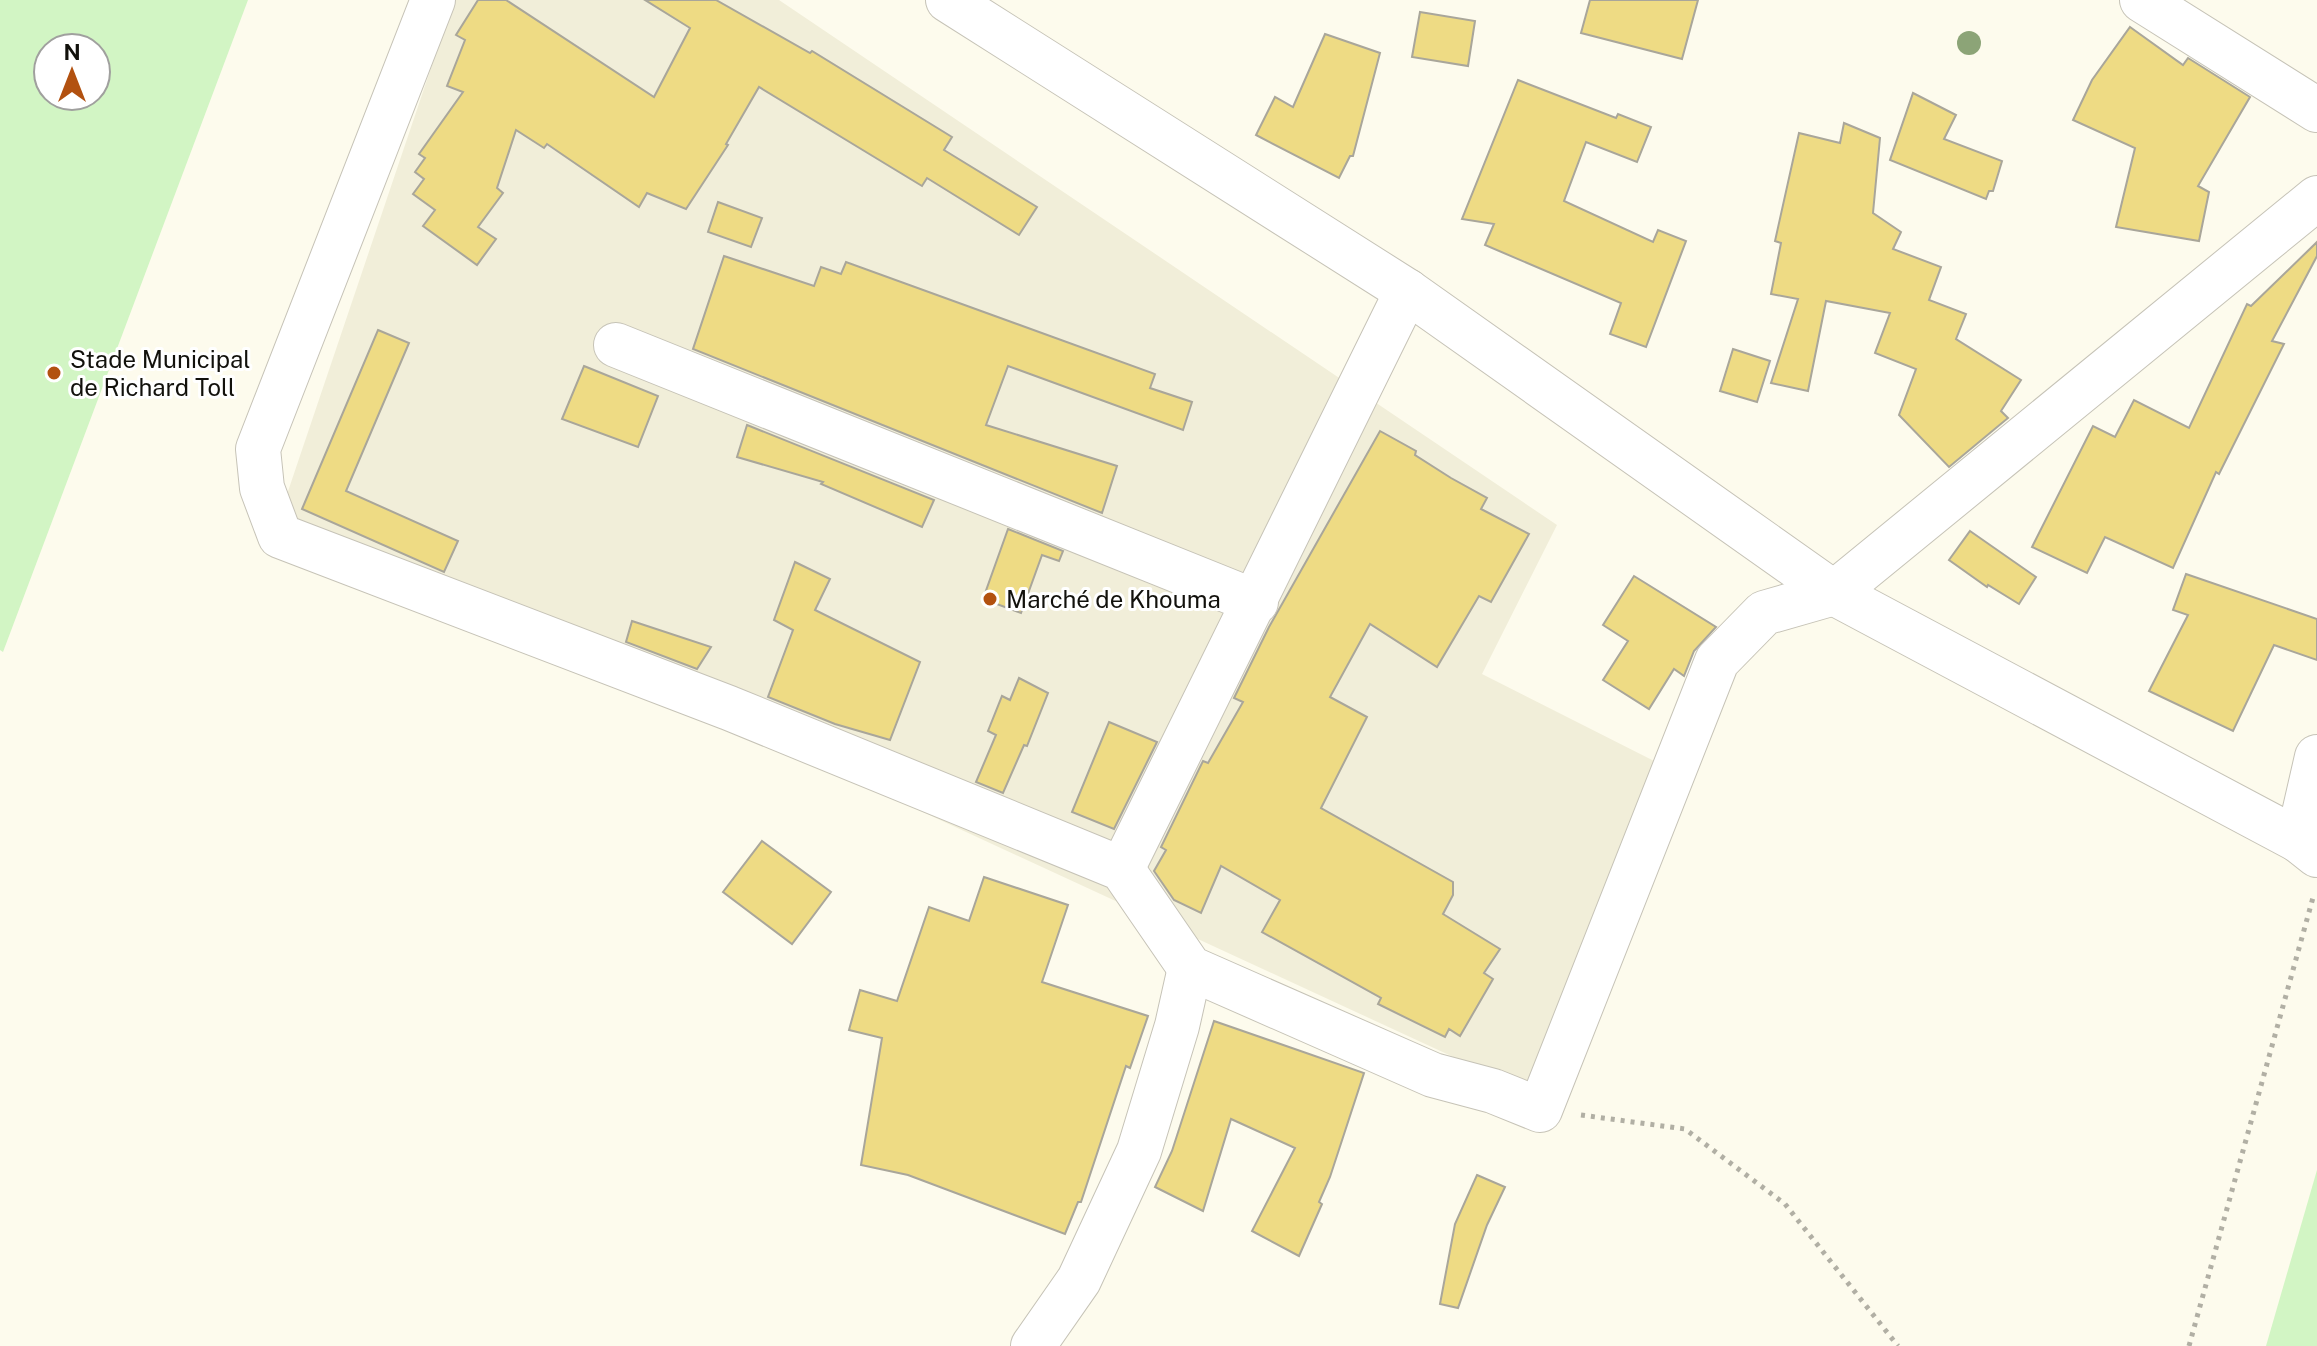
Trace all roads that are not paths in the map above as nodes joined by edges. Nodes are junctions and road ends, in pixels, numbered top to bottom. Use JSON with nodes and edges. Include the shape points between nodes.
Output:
{"nodes":[{"id":1,"x":433,"y":0,"type":"edge"},
{"id":2,"x":948,"y":0,"type":"edge"},
{"id":3,"x":2142,"y":0,"type":"edge"},
{"id":4,"x":2317,"y":110,"type":"edge"},
{"id":5,"x":2317,"y":198,"type":"edge"},
{"id":6,"x":1407,"y":291,"type":"junction"},
{"id":7,"x":616,"y":345,"type":"dead end"},
{"id":8,"x":1834,"y":593,"type":"junction"},
{"id":9,"x":1256,"y":602,"type":"junction"},
{"id":10,"x":2317,"y":757,"type":"edge"},
{"id":11,"x":2308,"y":847,"type":"edge"},
{"id":12,"x":1122,"y":869,"type":"junction"},
{"id":13,"x":1190,"y":968,"type":"junction"},
{"id":14,"x":1033,"y":1346,"type":"edge"}],
"edges":[{"from":1,"to":12,"type":"street","via":[[258,449],[262,488],[280,536],[729,708]]},
{"from":2,"to":6,"type":"street"},
{"from":3,"to":4,"type":"street"},
{"from":5,"to":8,"type":"street"},
{"from":6,"to":8,"type":"street"},
{"from":6,"to":9,"type":"street"},
{"from":7,"to":9,"type":"street"},
{"from":8,"to":11,"type":"street"},
{"from":8,"to":13,"type":"street","via":[[1764,613],[1717,661],[1540,1110],[1433,1075]]},
{"from":9,"to":12,"type":"street"},
{"from":10,"to":11,"type":"street"},
{"from":12,"to":13,"type":"street"},
{"from":13,"to":14,"type":"street","via":[[1139,1151],[1079,1280]]}]}
